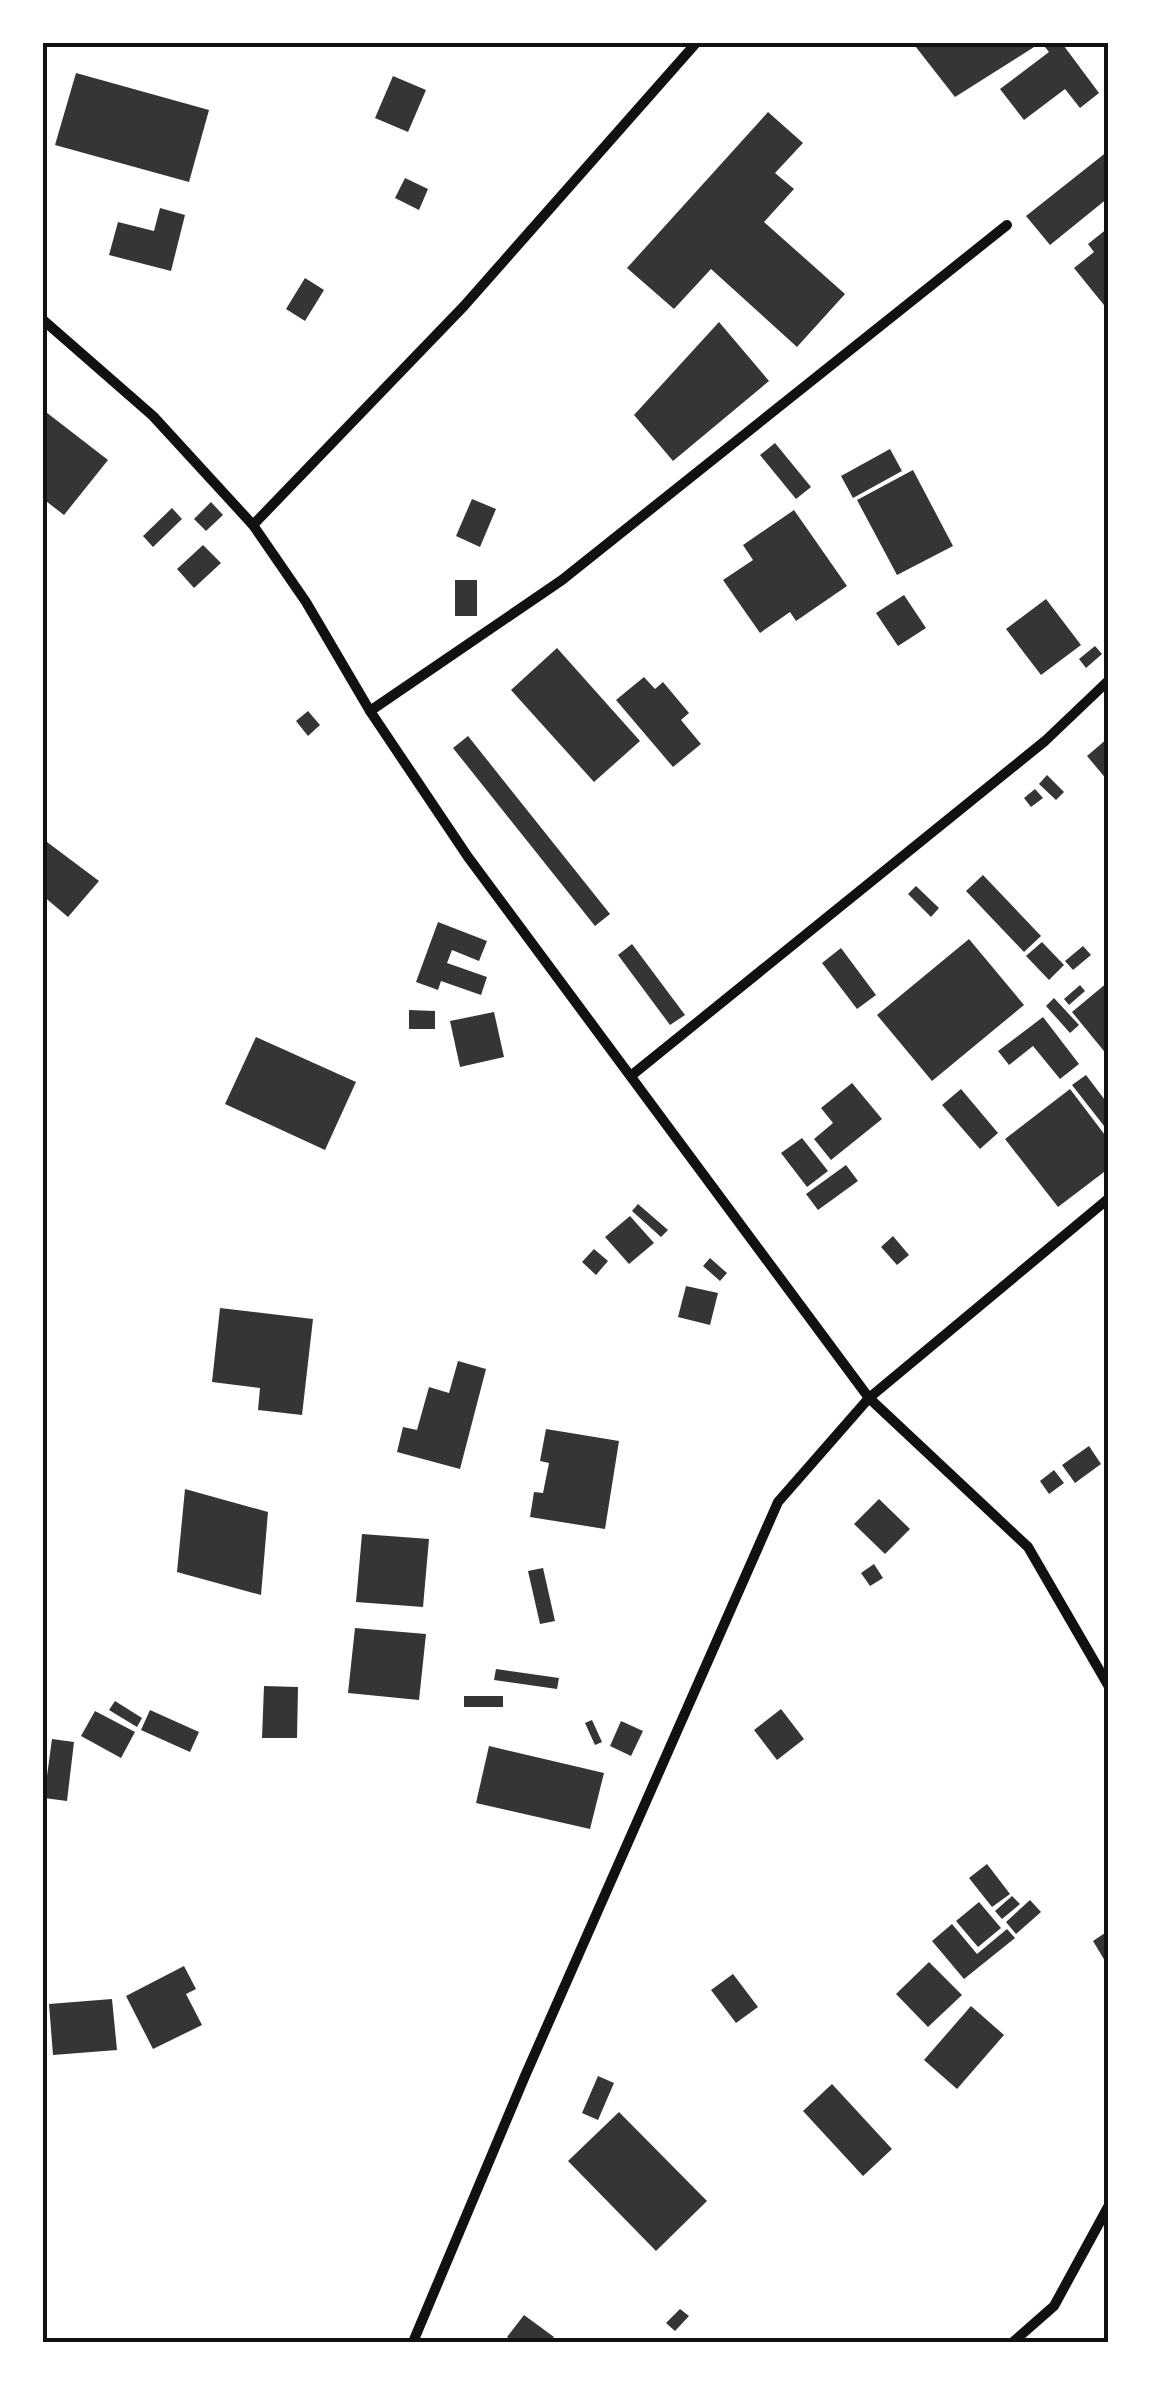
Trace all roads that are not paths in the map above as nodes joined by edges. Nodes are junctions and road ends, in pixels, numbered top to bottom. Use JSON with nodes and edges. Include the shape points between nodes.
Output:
{"nodes":[{"id":1,"x":698,"y":42,"type":"edge"},
{"id":2,"x":1007,"y":225,"type":"dead end"},
{"id":3,"x":42,"y":319,"type":"edge"},
{"id":4,"x":254,"y":525,"type":"junction"},
{"id":5,"x":1108,"y":681,"type":"edge"},
{"id":6,"x":370,"y":711,"type":"junction"},
{"id":7,"x":632,"y":1075,"type":"junction"},
{"id":8,"x":1108,"y":1199,"type":"edge"},
{"id":9,"x":869,"y":1398,"type":"junction"},
{"id":10,"x":1108,"y":1684,"type":"edge"},
{"id":11,"x":1108,"y":2207,"type":"edge"},
{"id":12,"x":413,"y":2342,"type":"edge"},
{"id":13,"x":1013,"y":2342,"type":"edge"}],
"edges":[{"from":1,"to":4,"type":"street","via":[[464,306]]},
{"from":2,"to":6,"type":"street","via":[[562,580]]},
{"from":3,"to":4,"type":"street","via":[[152,416]]},
{"from":4,"to":6,"type":"street"},
{"from":5,"to":7,"type":"street","via":[[1045,741]]},
{"from":6,"to":7,"type":"street","via":[[468,857]]},
{"from":7,"to":9,"type":"street"},
{"from":8,"to":9,"type":"street"},
{"from":9,"to":10,"type":"street","via":[[1028,1547]]},
{"from":9,"to":12,"type":"street","via":[[778,1502]]},
{"from":11,"to":13,"type":"street","via":[[1054,2306]]}]}
